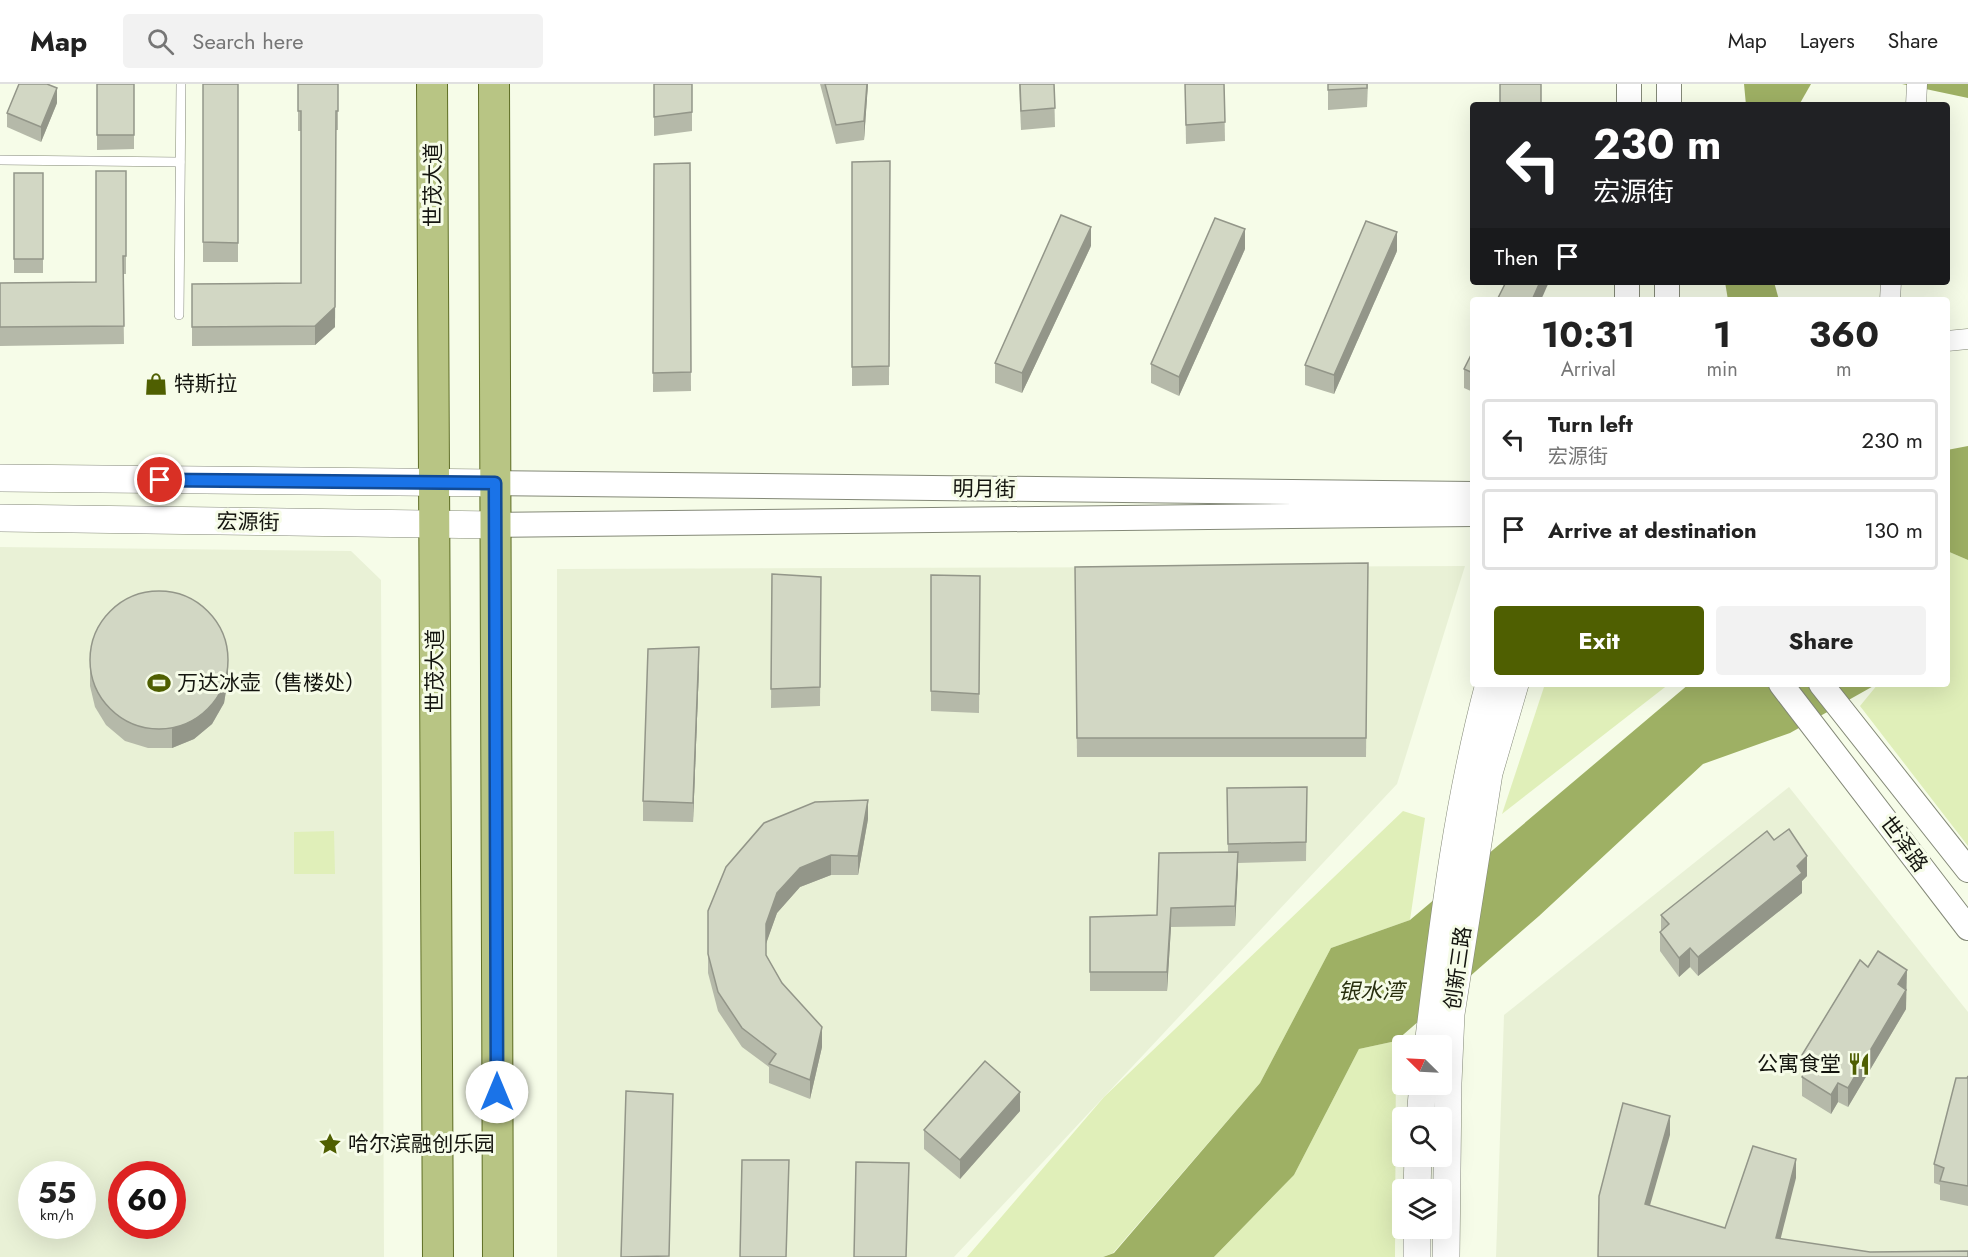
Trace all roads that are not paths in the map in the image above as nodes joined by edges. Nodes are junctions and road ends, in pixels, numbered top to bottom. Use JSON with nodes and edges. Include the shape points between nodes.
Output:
{"nodes":[{"id":1,"x":181,"y":84,"type":"edge"},
{"id":2,"x":432,"y":84,"type":"edge"},
{"id":3,"x":494,"y":84,"type":"edge"},
{"id":4,"x":1629,"y":84,"type":"edge"},
{"id":5,"x":1669,"y":84,"type":"edge"},
{"id":6,"x":1917,"y":84,"type":"edge"},
{"id":7,"x":1629,"y":102,"type":"edge"},
{"id":8,"x":1669,"y":102,"type":"edge"},
{"id":9,"x":1916,"y":102,"type":"edge"},
{"id":10,"x":0,"y":160,"type":"edge"},
{"id":11,"x":180,"y":162,"type":"junction"},
{"id":12,"x":179,"y":315,"type":"dead end"},
{"id":13,"x":1968,"y":339,"type":"edge"},
{"id":14,"x":1950,"y":340,"type":"edge"},
{"id":15,"x":0,"y":478,"type":"edge"},
{"id":16,"x":434,"y":483,"type":"junction"},
{"id":17,"x":495,"y":483,"type":"junction"},
{"id":18,"x":1470,"y":494,"type":"edge"},
{"id":19,"x":1470,"y":514,"type":"edge"},
{"id":20,"x":0,"y":518,"type":"edge"},
{"id":21,"x":435,"y":524,"type":"junction"},
{"id":22,"x":495,"y":525,"type":"junction"},
{"id":23,"x":1488,"y":687,"type":"edge"},
{"id":24,"x":1514,"y":687,"type":"edge"},
{"id":25,"x":1783,"y":687,"type":"edge"},
{"id":26,"x":1823,"y":687,"type":"edge"},
{"id":27,"x":1968,"y":870,"type":"edge"},
{"id":28,"x":1968,"y":928,"type":"edge"},
{"id":29,"x":1436,"y":1030,"type":"edge"},
{"id":30,"x":1417,"y":1239,"type":"edge"},
{"id":31,"x":438,"y":1257,"type":"edge"},
{"id":32,"x":498,"y":1257,"type":"edge"},
{"id":33,"x":1417,"y":1257,"type":"edge"},
{"id":34,"x":1446,"y":1257,"type":"edge"}],
"edges":[{"from":1,"to":11,"type":"lane"},
{"from":2,"to":16,"type":"main road","name":"世茂大道"},
{"from":3,"to":17,"type":"main road"},
{"from":4,"to":7,"type":"street"},
{"from":5,"to":8,"type":"street"},
{"from":6,"to":9,"type":"street"},
{"from":10,"to":11,"type":"lane"},
{"from":11,"to":12,"type":"lane"},
{"from":13,"to":14,"type":"street"},
{"from":15,"to":16,"type":"main road","name":"宏源街"},
{"from":16,"to":17,"type":"main road","name":"宏源街"},
{"from":16,"to":21,"type":"main road","name":"世茂大道"},
{"from":17,"to":18,"type":"street","name":"明月街"},
{"from":17,"to":22,"type":"main road"},
{"from":19,"to":22,"type":"street","name":"明月街"},
{"from":20,"to":21,"type":"main road","name":"宏源街"},
{"from":21,"to":22,"type":"main road","name":"宏源街"},
{"from":21,"to":31,"type":"main road","name":"世茂大道"},
{"from":22,"to":32,"type":"main road"},
{"from":23,"to":29,"type":"main road","name":"创新三路","via":[[1464,786],[1450,871]]},
{"from":24,"to":29,"type":"main road","name":"创新三路","via":[[1489,773]]},
{"from":25,"to":28,"type":"street","name":"世泽路"},
{"from":26,"to":27,"type":"street","name":"世泽路"},
{"from":29,"to":34,"type":"main road","name":"创新三路","via":[[1448,1083]]},
{"from":30,"to":33,"type":"main road"}]}
